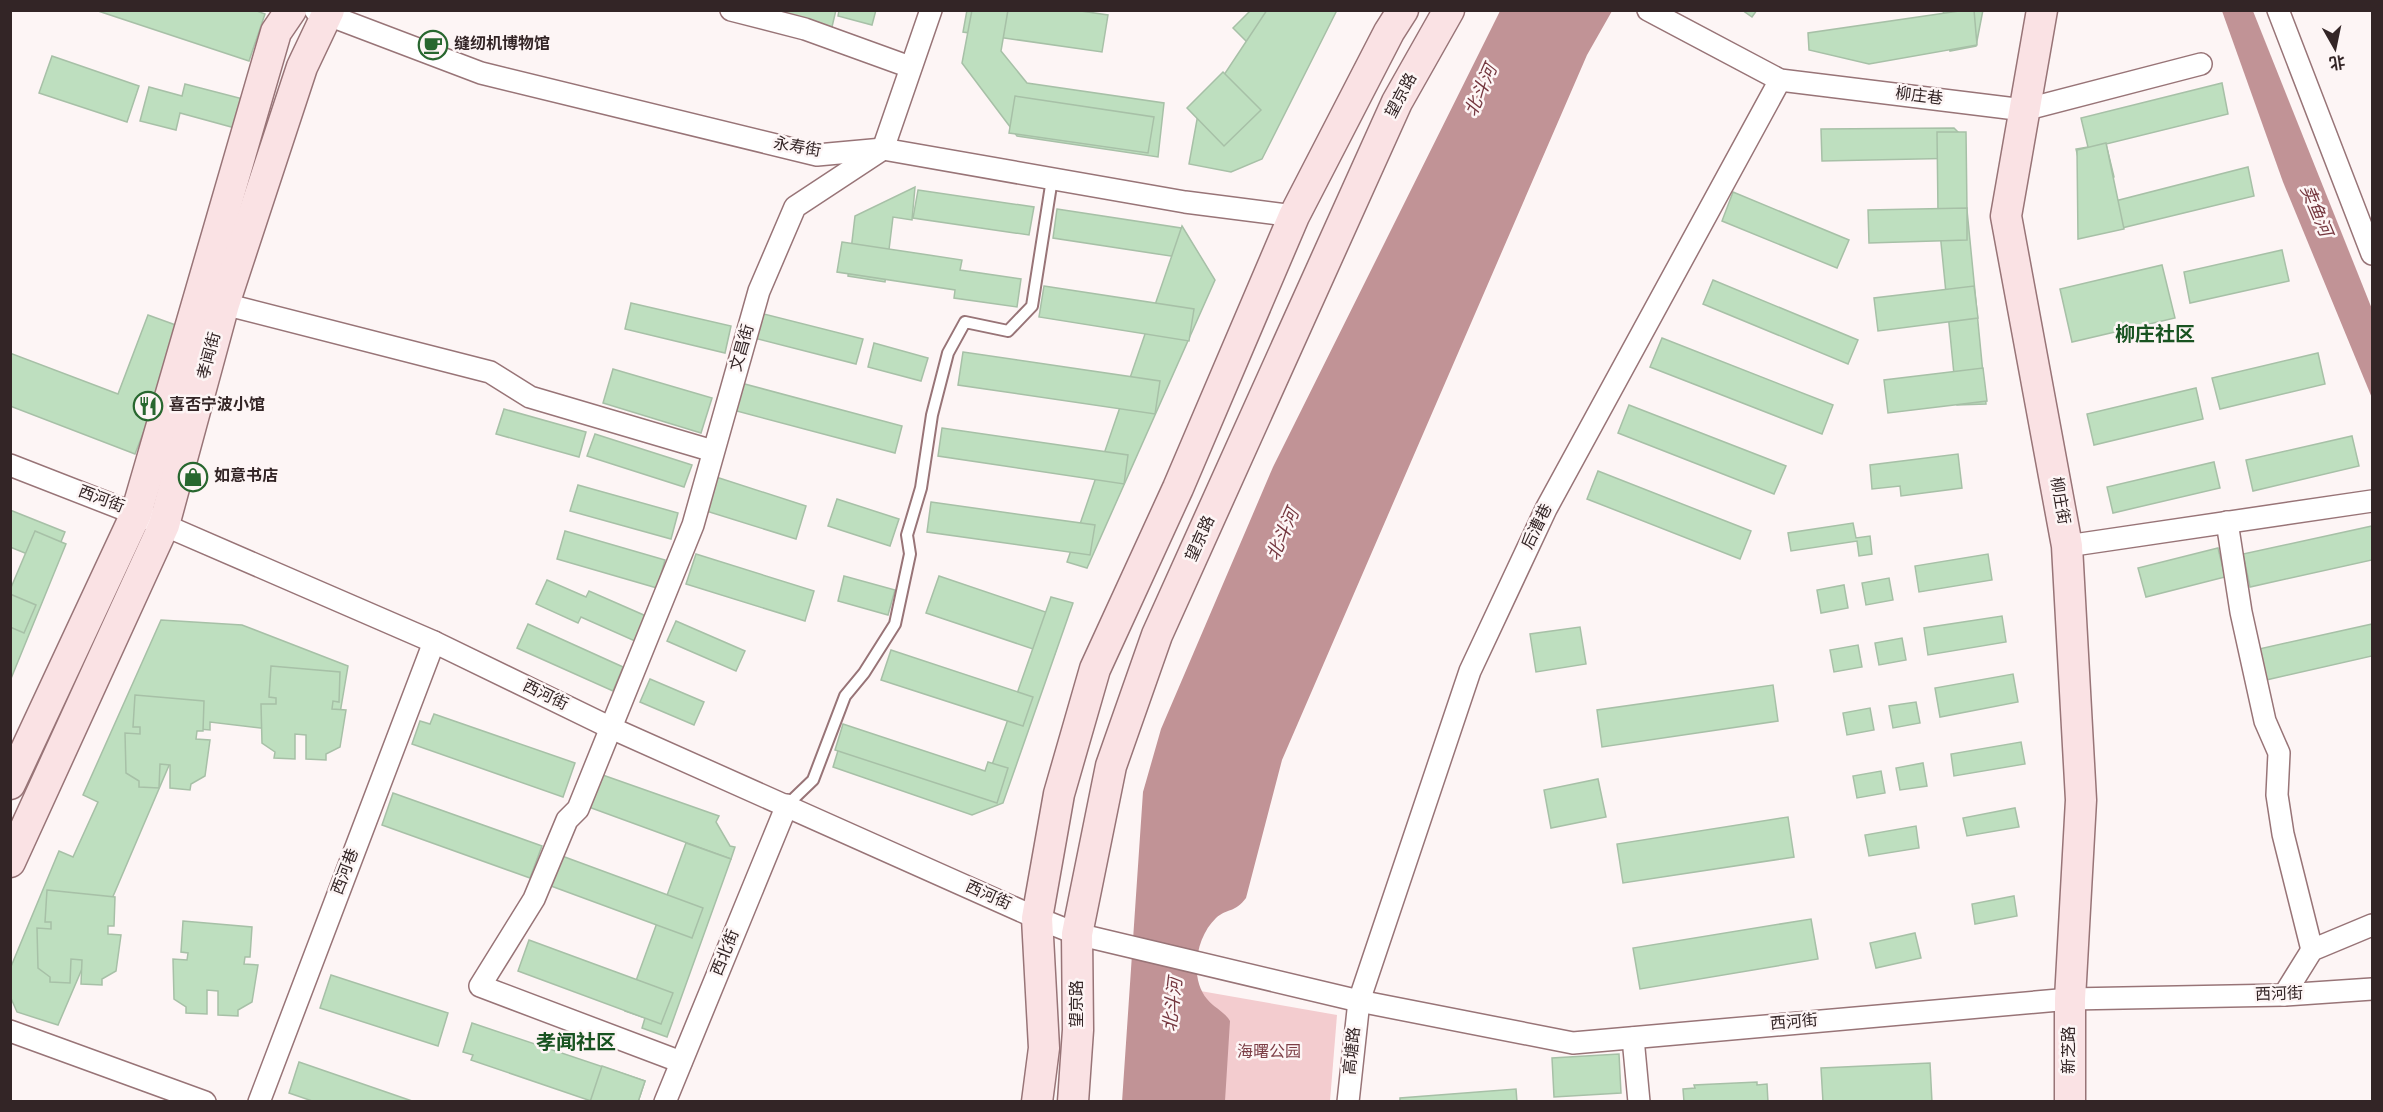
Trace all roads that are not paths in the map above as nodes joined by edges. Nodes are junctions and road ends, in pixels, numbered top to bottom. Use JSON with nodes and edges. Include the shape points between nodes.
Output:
{"nodes":[{"id":1,"x":291,"y":10,"type":"edge"},
{"id":2,"x":731,"y":10,"type":"edge"},
{"id":3,"x":931,"y":10,"type":"edge"},
{"id":4,"x":1403,"y":10,"type":"edge"},
{"id":5,"x":1449,"y":10,"type":"edge"},
{"id":6,"x":1648,"y":10,"type":"edge"},
{"id":7,"x":2042,"y":10,"type":"edge"},
{"id":8,"x":2278,"y":10,"type":"edge"},
{"id":9,"x":323,"y":12,"type":"edge"},
{"id":10,"x":2202,"y":64,"type":"dead end"},
{"id":11,"x":910,"y":67,"type":"junction"},
{"id":12,"x":1780,"y":80,"type":"junction"},
{"id":13,"x":2024,"y":110,"type":"junction"},
{"id":14,"x":883,"y":149,"type":"junction"},
{"id":15,"x":1052,"y":179,"type":"junction"},
{"id":16,"x":1294,"y":216,"type":"junction"},
{"id":17,"x":2373,"y":254,"type":"edge"},
{"id":18,"x":224,"y":304,"type":"junction"},
{"id":19,"x":713,"y":451,"type":"junction"},
{"id":20,"x":10,"y":465,"type":"edge"},
{"id":21,"x":2373,"y":501,"type":"edge"},
{"id":22,"x":136,"y":514,"type":"junction"},
{"id":23,"x":2227,"y":522,"type":"junction"},
{"id":24,"x":164,"y":525,"type":"junction"},
{"id":25,"x":2067,"y":546,"type":"junction"},
{"id":26,"x":434,"y":642,"type":"junction"},
{"id":27,"x":609,"y":727,"type":"junction"},
{"id":28,"x":10,"y":784,"type":"edge"},
{"id":29,"x":787,"y":805,"type":"junction"},
{"id":30,"x":10,"y":862,"type":"edge"},
{"id":31,"x":1037,"y":918,"type":"junction"},
{"id":32,"x":2373,"y":926,"type":"edge"},
{"id":33,"x":1077,"y":934,"type":"junction"},
{"id":34,"x":2312,"y":950,"type":"junction"},
{"id":35,"x":2373,"y":989,"type":"edge"},
{"id":36,"x":2284,"y":995,"type":"junction"},
{"id":37,"x":2070,"y":999,"type":"junction"},
{"id":38,"x":1359,"y":1001,"type":"junction"},
{"id":39,"x":10,"y":1031,"type":"edge"},
{"id":40,"x":1633,"y":1038,"type":"junction"},
{"id":41,"x":681,"y":1062,"type":"junction"},
{"id":42,"x":206,"y":1101,"type":"edge"},
{"id":43,"x":259,"y":1101,"type":"edge"},
{"id":44,"x":665,"y":1101,"type":"edge"},
{"id":45,"x":1037,"y":1101,"type":"edge"},
{"id":46,"x":1073,"y":1101,"type":"edge"},
{"id":47,"x":1348,"y":1101,"type":"edge"},
{"id":48,"x":1639,"y":1101,"type":"edge"},
{"id":49,"x":2070,"y":1101,"type":"edge"}],
"edges":[{"from":1,"to":22,"type":"main road","name":"孝闻街","via":[[276,32]]},
{"from":2,"to":11,"type":"street","via":[[806,29]]},
{"from":3,"to":11,"type":"street"},
{"from":4,"to":16,"type":"main road"},
{"from":5,"to":33,"type":"main road","name":"望京路","via":[[1397,102],[1157,635],[1111,766]]},
{"from":6,"to":12,"type":"street","name":"柳庄巷"},
{"from":7,"to":13,"type":"main road","name":"柳庄街"},
{"from":8,"to":17,"type":"street"},
{"from":9,"to":14,"type":"street","name":"永寿街","via":[[481,73],[818,155]]},
{"from":9,"to":18,"type":"main road","name":"孝闻街"},
{"from":10,"to":13,"type":"street","name":"柳庄巷"},
{"from":11,"to":14,"type":"street"},
{"from":12,"to":13,"type":"street","name":"柳庄巷"},
{"from":12,"to":38,"type":"street","name":"后漕巷","via":[[1546,509],[1470,671]]},
{"from":13,"to":25,"type":"main road","name":"柳庄街","via":[[2006,216]]},
{"from":14,"to":15,"type":"street","name":"永寿街"},
{"from":14,"to":19,"type":"street","name":"文昌街","via":[[795,207],[759,291]]},
{"from":15,"to":16,"type":"street","name":"永寿街"},
{"from":15,"to":29,"type":"lane","via":[[1032,306],[1008,331],[964,322],[948,353],[932,415],[921,488],[907,535],[910,554],[895,624],[845,696],[813,780]]},
{"from":16,"to":31,"type":"main road","via":[[1178,488],[1095,669],[1059,794]]},
{"from":18,"to":19,"type":"street","via":[[490,372],[530,397]]},
{"from":18,"to":24,"type":"main road","name":"孝闻街"},
{"from":19,"to":27,"type":"street","name":"文昌街","via":[[693,525]]},
{"from":20,"to":22,"type":"street","name":"西河街"},
{"from":21,"to":23,"type":"street"},
{"from":22,"to":24,"type":"street","name":"西河街"},
{"from":22,"to":28,"type":"main road","name":"孝闻街","via":[[25,742]]},
{"from":23,"to":25,"type":"street"},
{"from":23,"to":34,"type":"street","via":[[2241,612],[2265,722],[2279,753],[2277,795],[2283,834]]},
{"from":24,"to":26,"type":"street","name":"西河街"},
{"from":24,"to":30,"type":"main road","name":"孝闻街"},
{"from":25,"to":37,"type":"main road","name":"柳庄街","via":[[2081,800]]},
{"from":26,"to":27,"type":"street","name":"西河街"},
{"from":26,"to":43,"type":"street","name":"西河巷"},
{"from":27,"to":29,"type":"street","name":"西河街"},
{"from":27,"to":41,"type":"street","name":"文昌街","via":[[578,809],[567,820],[534,899],[480,986]]},
{"from":29,"to":31,"type":"street","name":"西河街"},
{"from":29,"to":41,"type":"street","name":"西北街"},
{"from":31,"to":33,"type":"street","name":"西河街"},
{"from":31,"to":45,"type":"main road","via":[[1044,1048]]},
{"from":32,"to":34,"type":"street"},
{"from":33,"to":38,"type":"street","name":"西河街"},
{"from":33,"to":46,"type":"main road","name":"望京路","via":[[1078,1030]]},
{"from":34,"to":36,"type":"street"},
{"from":35,"to":36,"type":"street","name":"西河街"},
{"from":36,"to":37,"type":"street","name":"西河街"},
{"from":37,"to":40,"type":"street","name":"西河街"},
{"from":37,"to":49,"type":"main road","name":"新芝路"},
{"from":38,"to":40,"type":"street","name":"西河街","via":[[1573,1043]]},
{"from":38,"to":47,"type":"street","name":"高塘路"},
{"from":39,"to":42,"type":"street"},
{"from":40,"to":48,"type":"street"},
{"from":41,"to":44,"type":"street","name":"西北街"}]}
